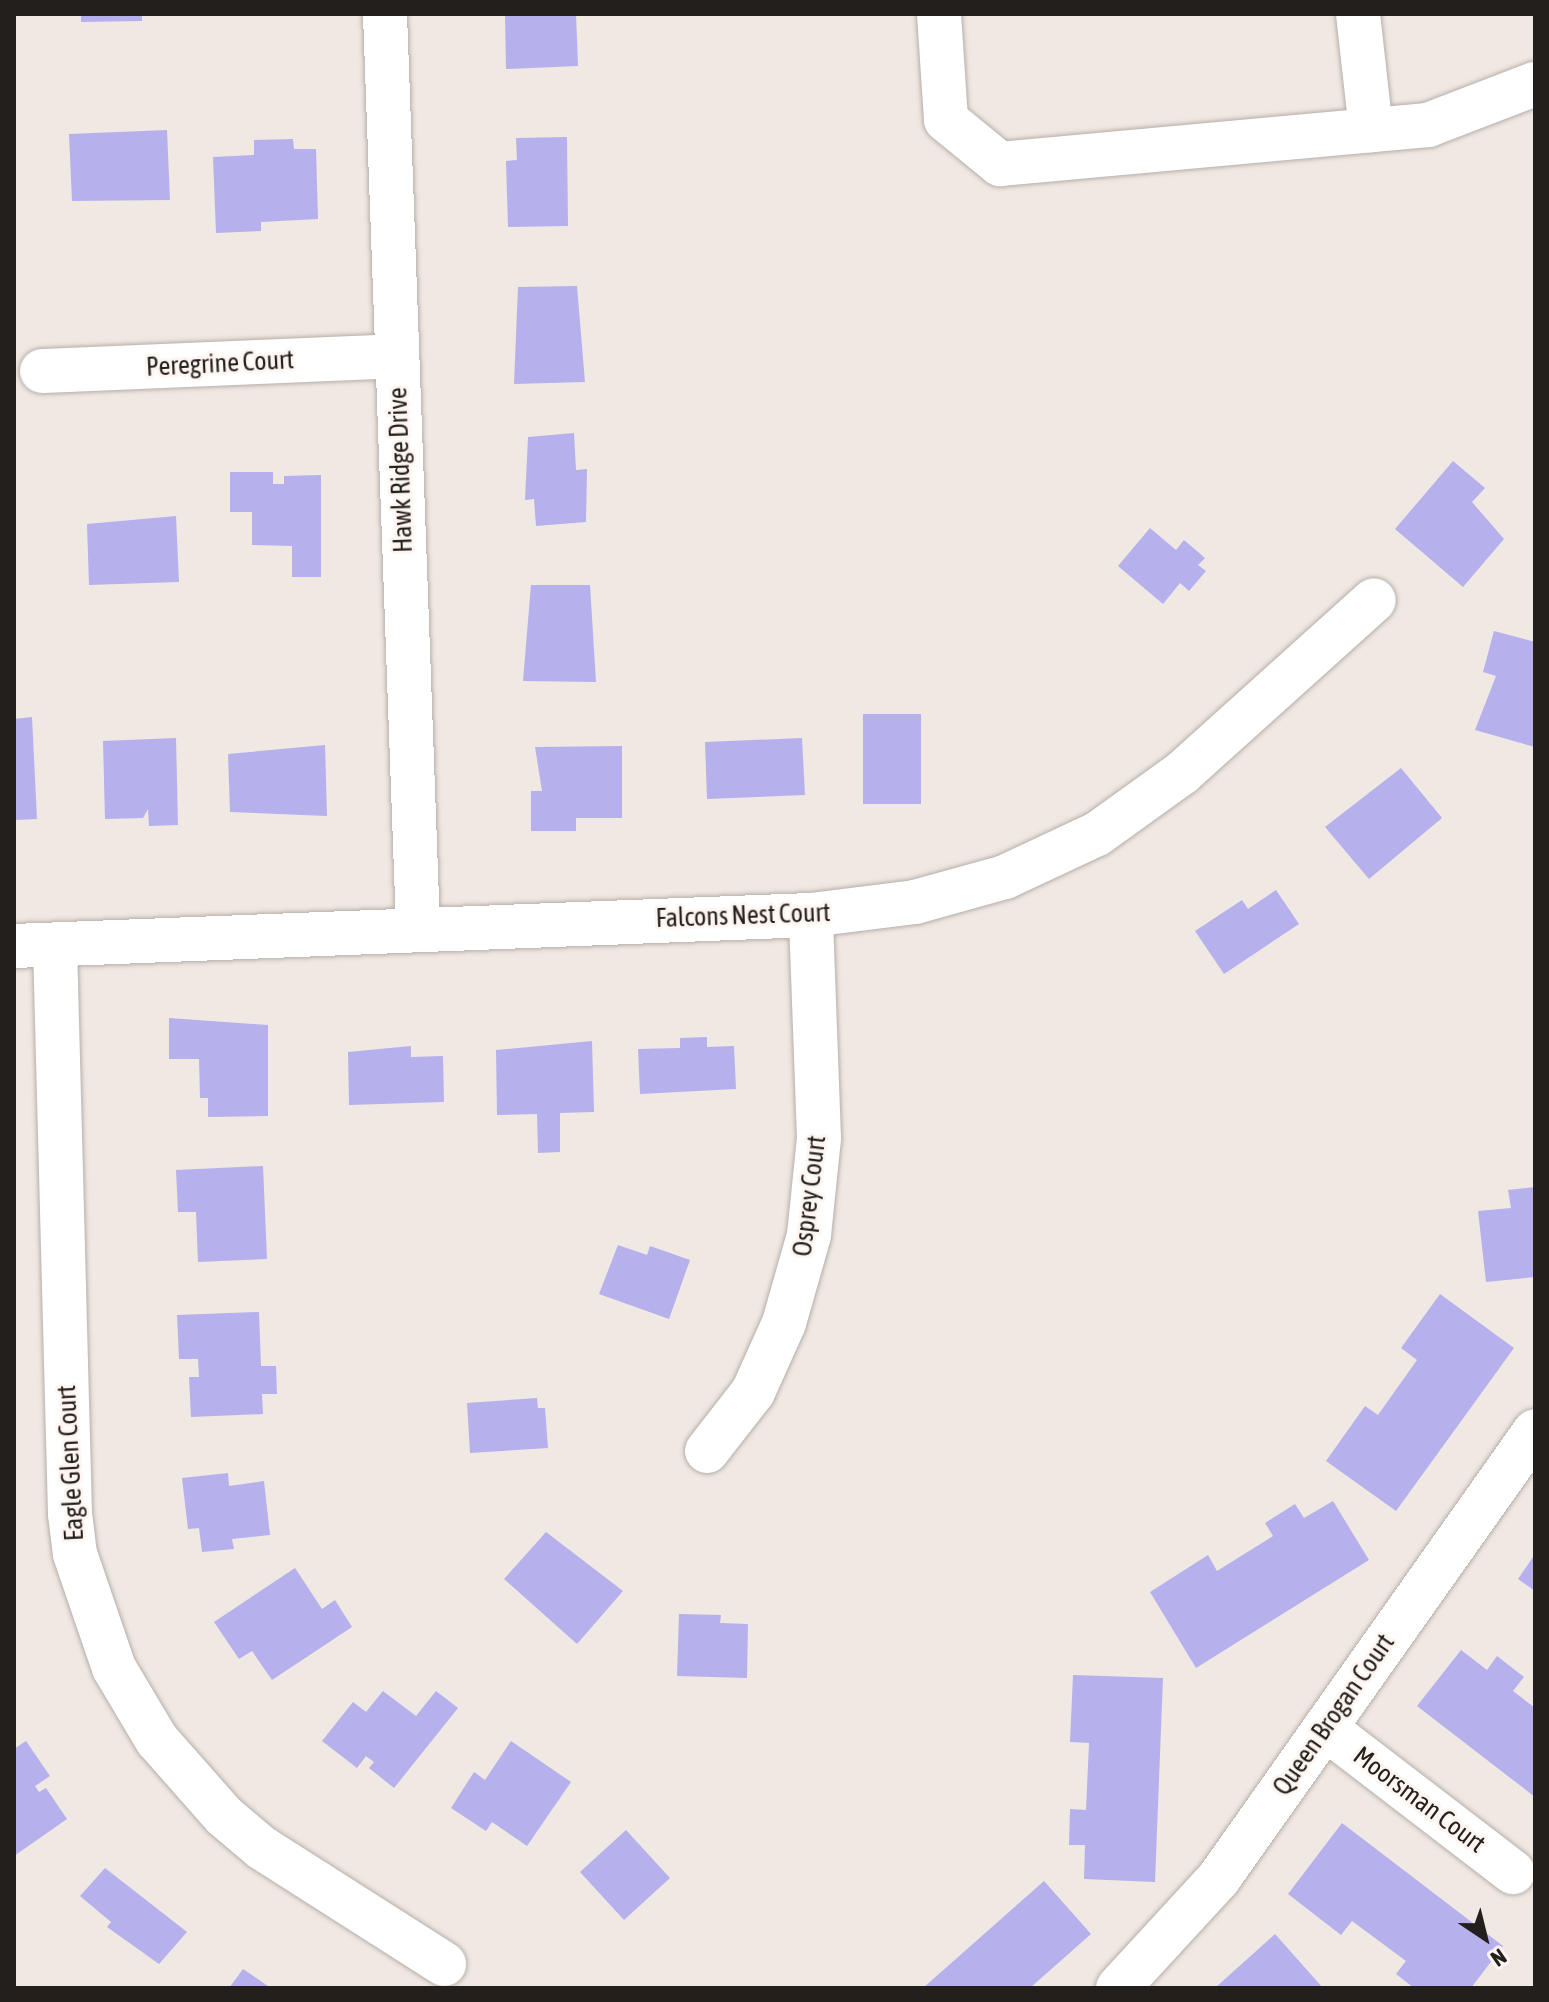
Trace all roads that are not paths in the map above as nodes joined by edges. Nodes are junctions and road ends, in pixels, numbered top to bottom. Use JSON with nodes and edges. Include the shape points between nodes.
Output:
{"nodes":[{"id":1,"x":385,"y":14,"type":"edge"},
{"id":2,"x":939,"y":14,"type":"edge"},
{"id":3,"x":1358,"y":14,"type":"edge"},
{"id":4,"x":1535,"y":84,"type":"edge"},
{"id":5,"x":1371,"y":130,"type":"junction"},
{"id":6,"x":397,"y":356,"type":"junction"},
{"id":7,"x":42,"y":371,"type":"dead end"},
{"id":8,"x":1374,"y":600,"type":"dead end"},
{"id":9,"x":811,"y":915,"type":"junction"},
{"id":10,"x":418,"y":927,"type":"junction"},
{"id":11,"x":34,"y":945,"type":"edge"},
{"id":12,"x":1535,"y":1431,"type":"edge"},
{"id":13,"x":707,"y":1451,"type":"dead end"},
{"id":14,"x":1325,"y":1728,"type":"junction"},
{"id":15,"x":1513,"y":1872,"type":"dead end"},
{"id":16,"x":444,"y":1964,"type":"dead end"},
{"id":17,"x":1118,"y":1988,"type":"edge"}],
"edges":[{"from":1,"to":6,"type":"street","name":"Hawk Ridge Drive"},
{"from":2,"to":5,"type":"street","via":[[946,120],[1000,164]]},
{"from":3,"to":5,"type":"street"},
{"from":4,"to":5,"type":"street","via":[[1428,125]]},
{"from":6,"to":7,"type":"street","name":"Peregrine Court"},
{"from":6,"to":10,"type":"street","name":"Hawk Ridge Drive"},
{"from":8,"to":9,"type":"street","name":"Falcons Nest Court","via":[[1182,773],[1097,834],[1005,877],[915,902]]},
{"from":9,"to":10,"type":"street","name":"Falcons Nest Court"},
{"from":9,"to":13,"type":"street","name":"Osprey Court","via":[[819,1138],[809,1235],[784,1323],[753,1392]]},
{"from":10,"to":11,"type":"street","name":"Falcons Nest Court"},
{"from":11,"to":16,"type":"street","name":"Eagle Glen Court","via":[[70,1514],[78,1566],[114,1668],[157,1740],[224,1816],[262,1848]]},
{"from":12,"to":14,"type":"street","name":"Queen Brogan Court"},
{"from":14,"to":15,"type":"street","name":"Moorsman Court"},
{"from":14,"to":17,"type":"street","name":"Queen Brogan Court","via":[[1219,1878]]}]}
